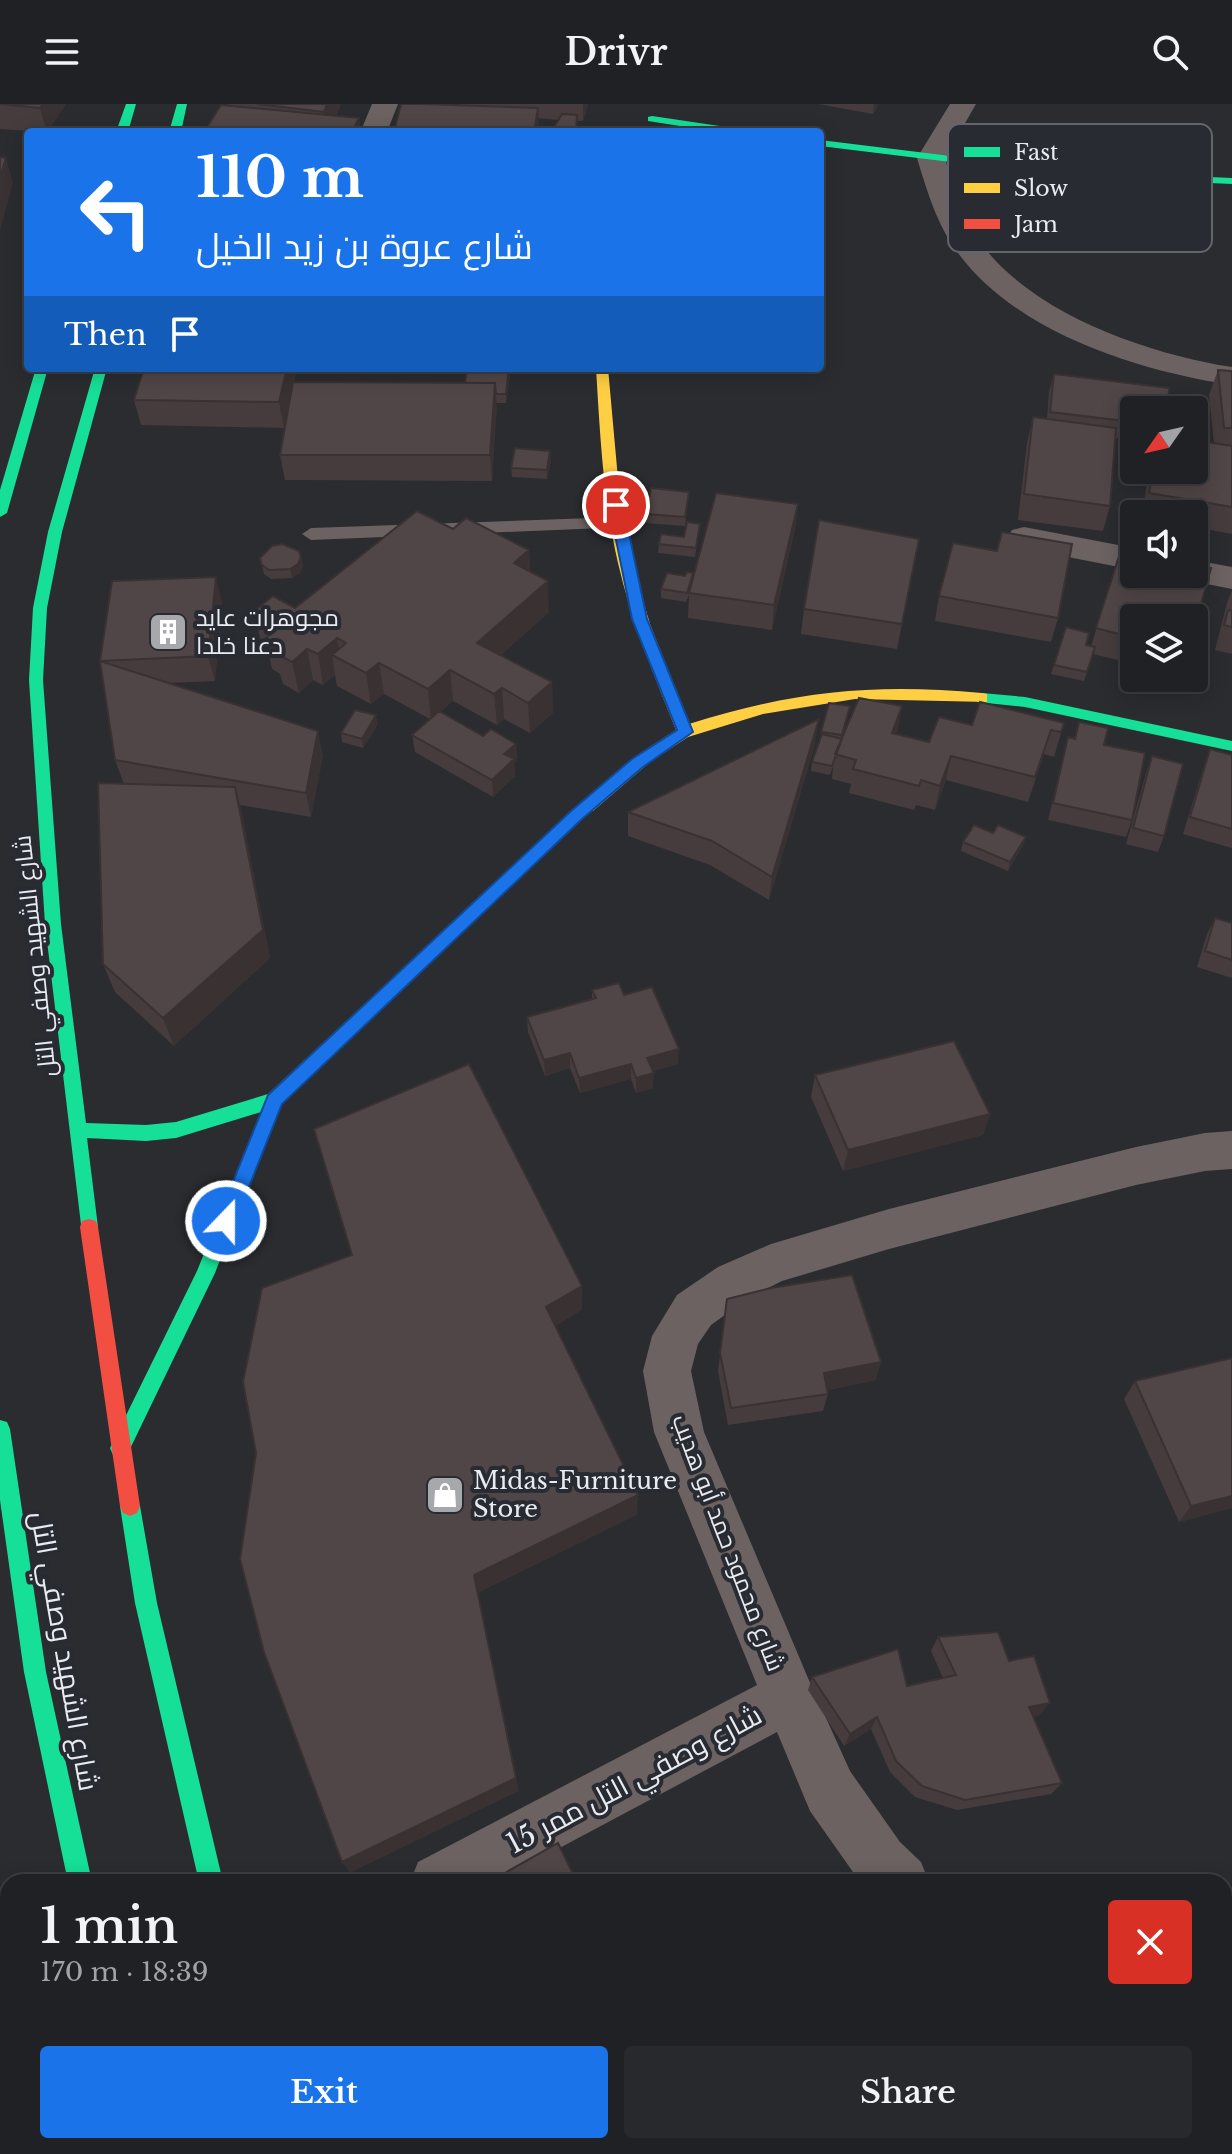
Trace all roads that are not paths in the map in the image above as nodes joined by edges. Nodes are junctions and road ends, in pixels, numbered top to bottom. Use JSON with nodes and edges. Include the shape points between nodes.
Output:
{"nodes":[{"id":1,"x":131,"y":104,"type":"edge"},
{"id":2,"x":182,"y":104,"type":"edge"},
{"id":3,"x":963,"y":104,"type":"edge"},
{"id":4,"x":652,"y":118,"type":"edge"},
{"id":5,"x":951,"y":124,"type":"edge"},
{"id":6,"x":123,"y":128,"type":"edge"},
{"id":7,"x":176,"y":128,"type":"edge"},
{"id":8,"x":715,"y":128,"type":"edge"},
{"id":9,"x":948,"y":129,"type":"edge"},
{"id":10,"x":824,"y":144,"type":"edge"},
{"id":11,"x":931,"y":158,"type":"junction"},
{"id":12,"x":948,"y":160,"type":"edge"},
{"id":13,"x":1212,"y":180,"type":"edge"},
{"id":14,"x":1232,"y":181,"type":"edge"},
{"id":15,"x":948,"y":209,"type":"edge"},
{"id":16,"x":972,"y":252,"type":"edge"},
{"id":17,"x":1224,"y":369,"type":"edge"},
{"id":18,"x":41,"y":372,"type":"edge"},
{"id":19,"x":100,"y":372,"type":"edge"},
{"id":20,"x":602,"y":372,"type":"edge"},
{"id":21,"x":2,"y":498,"type":"edge"},
{"id":22,"x":620,"y":523,"type":"junction"},
{"id":23,"x":311,"y":534,"type":"dead end"},
{"id":24,"x":1024,"y":538,"type":"edge"},
{"id":25,"x":1120,"y":556,"type":"edge"},
{"id":26,"x":1208,"y":574,"type":"edge"},
{"id":27,"x":1232,"y":578,"type":"edge"},
{"id":28,"x":685,"y":732,"type":"junction"},
{"id":29,"x":1232,"y":746,"type":"edge"},
{"id":30,"x":274,"y":1100,"type":"junction"},
{"id":31,"x":78,"y":1130,"type":"junction"},
{"id":32,"x":1232,"y":1150,"type":"edge"},
{"id":33,"x":0,"y":1429,"type":"edge"},
{"id":34,"x":120,"y":1448,"type":"junction"},
{"id":35,"x":12,"y":1658,"type":"dead end"},
{"id":36,"x":35,"y":1672,"type":"junction"},
{"id":37,"x":789,"y":1697,"type":"junction"},
{"id":38,"x":78,"y":1874,"type":"edge"},
{"id":39,"x":209,"y":1874,"type":"edge"},
{"id":40,"x":453,"y":1874,"type":"edge"},
{"id":41,"x":893,"y":1874,"type":"edge"}],
"edges":[{"from":1,"to":6,"type":"street"},
{"from":2,"to":7,"type":"street"},
{"from":3,"to":5,"type":"street"},
{"from":4,"to":8,"type":"street"},
{"from":9,"to":11,"type":"street"},
{"from":10,"to":11,"type":"street"},
{"from":11,"to":12,"type":"street"},
{"from":11,"to":15,"type":"street"},
{"from":13,"to":14,"type":"street"},
{"from":16,"to":17,"type":"street","via":[[1007,288],[1104,342],[1166,365]]},
{"from":18,"to":21,"type":"street"},
{"from":19,"to":31,"type":"street","name":"شارع الشهيد وصفي التل","via":[[55,532],[40,608],[36,680],[53,924]]},
{"from":20,"to":22,"type":"street"},
{"from":22,"to":23,"type":"lane"},
{"from":22,"to":28,"type":"street","via":[[639,619]]},
{"from":24,"to":25,"type":"street"},
{"from":26,"to":27,"type":"street"},
{"from":28,"to":29,"type":"street","via":[[774,704],[859,691],[909,690],[1025,702]]},
{"from":28,"to":30,"type":"street","via":[[637,763],[577,815]]},
{"from":30,"to":31,"type":"street","via":[[176,1130]]},
{"from":30,"to":34,"type":"street","via":[[206,1273]]},
{"from":31,"to":34,"type":"street","name":"شارع الشهيد وصفي التل"},
{"from":32,"to":37,"type":"street","name":"شارع محمود حمد أبو هديب","via":[[1136,1166],[814,1249],[734,1282],[694,1310],[676,1336],[667,1371],[679,1432]]},
{"from":33,"to":36,"type":"street","name":"شارع الشهيد وصفي التل"},
{"from":34,"to":39,"type":"street","name":"شارع الشهيد وصفي التل","via":[[146,1603]]},
{"from":35,"to":36,"type":"street"},
{"from":36,"to":38,"type":"street","name":"شارع الشهيد وصفي التل"},
{"from":37,"to":40,"type":"street","name":"شارع وصفي التل ممر 15"},
{"from":37,"to":41,"type":"street","name":"شارع محمود حمد أبو هديب","via":[[830,1791]]}]}
